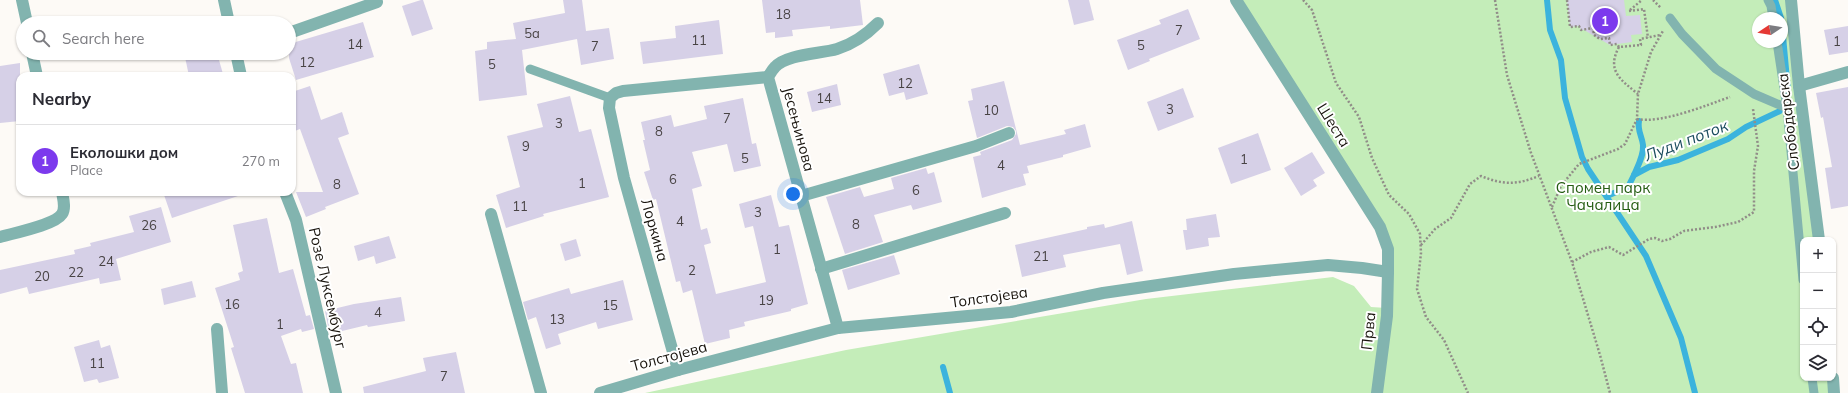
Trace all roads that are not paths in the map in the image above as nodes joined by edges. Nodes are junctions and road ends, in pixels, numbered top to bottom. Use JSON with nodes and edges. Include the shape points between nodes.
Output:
{"nodes":[{"id":1,"x":22,"y":0,"type":"edge"},
{"id":2,"x":224,"y":0,"type":"edge"},
{"id":3,"x":1236,"y":0,"type":"edge"},
{"id":4,"x":1768,"y":0,"type":"edge"},
{"id":5,"x":1791,"y":0,"type":"edge"},
{"id":6,"x":377,"y":2,"type":"dead end"},
{"id":7,"x":1772,"y":12,"type":"edge"},
{"id":8,"x":25,"y":16,"type":"edge"},
{"id":9,"x":227,"y":16,"type":"edge"},
{"id":10,"x":1670,"y":18,"type":"road end"},
{"id":11,"x":878,"y":23,"type":"dead end"},
{"id":12,"x":296,"y":31,"type":"edge"},
{"id":13,"x":1778,"y":48,"type":"edge"},
{"id":14,"x":34,"y":60,"type":"edge"},
{"id":15,"x":238,"y":60,"type":"edge"},
{"id":16,"x":530,"y":69,"type":"dead end"},
{"id":17,"x":36,"y":72,"type":"edge"},
{"id":18,"x":240,"y":72,"type":"edge"},
{"id":19,"x":1848,"y":72,"type":"edge"},
{"id":20,"x":768,"y":77,"type":"junction"},
{"id":21,"x":1800,"y":86,"type":"junction"},
{"id":22,"x":610,"y":98,"type":"junction"},
{"id":23,"x":1787,"y":108,"type":"junction"},
{"id":24,"x":1009,"y":133,"type":"dead end"},
{"id":25,"x":63,"y":196,"type":"edge"},
{"id":26,"x":287,"y":196,"type":"edge"},
{"id":27,"x":801,"y":196,"type":"junction"},
{"id":28,"x":1006,"y":213,"type":"dead end"},
{"id":29,"x":491,"y":214,"type":"dead end"},
{"id":30,"x":0,"y":237,"type":"edge"},
{"id":31,"x":1819,"y":237,"type":"edge"},
{"id":32,"x":821,"y":269,"type":"junction"},
{"id":33,"x":1388,"y":272,"type":"junction"},
{"id":34,"x":1802,"y":273,"type":"edge"},
{"id":35,"x":838,"y":328,"type":"junction"},
{"id":36,"x":217,"y":329,"type":"dead end"},
{"id":37,"x":678,"y":370,"type":"junction"},
{"id":38,"x":1812,"y":381,"type":"edge"},
{"id":39,"x":1833,"y":381,"type":"edge"},
{"id":40,"x":222,"y":393,"type":"edge"},
{"id":41,"x":336,"y":393,"type":"edge"},
{"id":42,"x":541,"y":393,"type":"edge"},
{"id":43,"x":600,"y":393,"type":"edge"},
{"id":44,"x":1376,"y":393,"type":"edge"},
{"id":45,"x":1814,"y":393,"type":"edge"},
{"id":46,"x":1834,"y":393,"type":"edge"}],
"edges":[{"from":1,"to":8,"type":"street"},
{"from":2,"to":9,"type":"street"},
{"from":3,"to":33,"type":"street","name":"Шеста","via":[[1380,227],[1388,249]]},
{"from":4,"to":7,"type":"lane"},
{"from":5,"to":21,"type":"street","name":"Слободарска"},
{"from":6,"to":12,"type":"street"},
{"from":10,"to":23,"type":"lane","via":[[1716,70],[1748,91]]},
{"from":11,"to":20,"type":"street","name":"Јесењинова","via":[[851,44],[836,50],[782,62],[774,67]]},
{"from":13,"to":23,"type":"lane"},
{"from":14,"to":17,"type":"street"},
{"from":15,"to":18,"type":"street"},
{"from":16,"to":22,"type":"lane"},
{"from":19,"to":21,"type":"street"},
{"from":20,"to":22,"type":"street","via":[[623,91]]},
{"from":20,"to":27,"type":"street","name":"Јесењинова"},
{"from":21,"to":31,"type":"street","name":"Слободарска"},
{"from":22,"to":37,"type":"street","name":"Лоркина","via":[[609,108],[624,178]]},
{"from":23,"to":34,"type":"lane"},
{"from":24,"to":27,"type":"street","name":"Јесењинова","via":[[976,146]]},
{"from":25,"to":30,"type":"street","via":[[62,214],[54,221]]},
{"from":26,"to":41,"type":"street","name":"Розе Луксембург","via":[[296,220]]},
{"from":27,"to":32,"type":"street","name":"Јесењинова"},
{"from":28,"to":32,"type":"street"},
{"from":29,"to":42,"type":"street"},
{"from":32,"to":35,"type":"street","name":"Јесењинова"},
{"from":33,"to":35,"type":"street","name":"Толстојева","via":[[1328,265],[1234,274],[1103,292],[1011,312]]},
{"from":33,"to":44,"type":"street","name":"Прва","via":[[1387,316]]},
{"from":35,"to":37,"type":"street","name":"Толстојева"},
{"from":36,"to":40,"type":"street"},
{"from":37,"to":43,"type":"street","name":"Толстојева"},
{"from":38,"to":45,"type":"lane"},
{"from":39,"to":46,"type":"street"}]}
